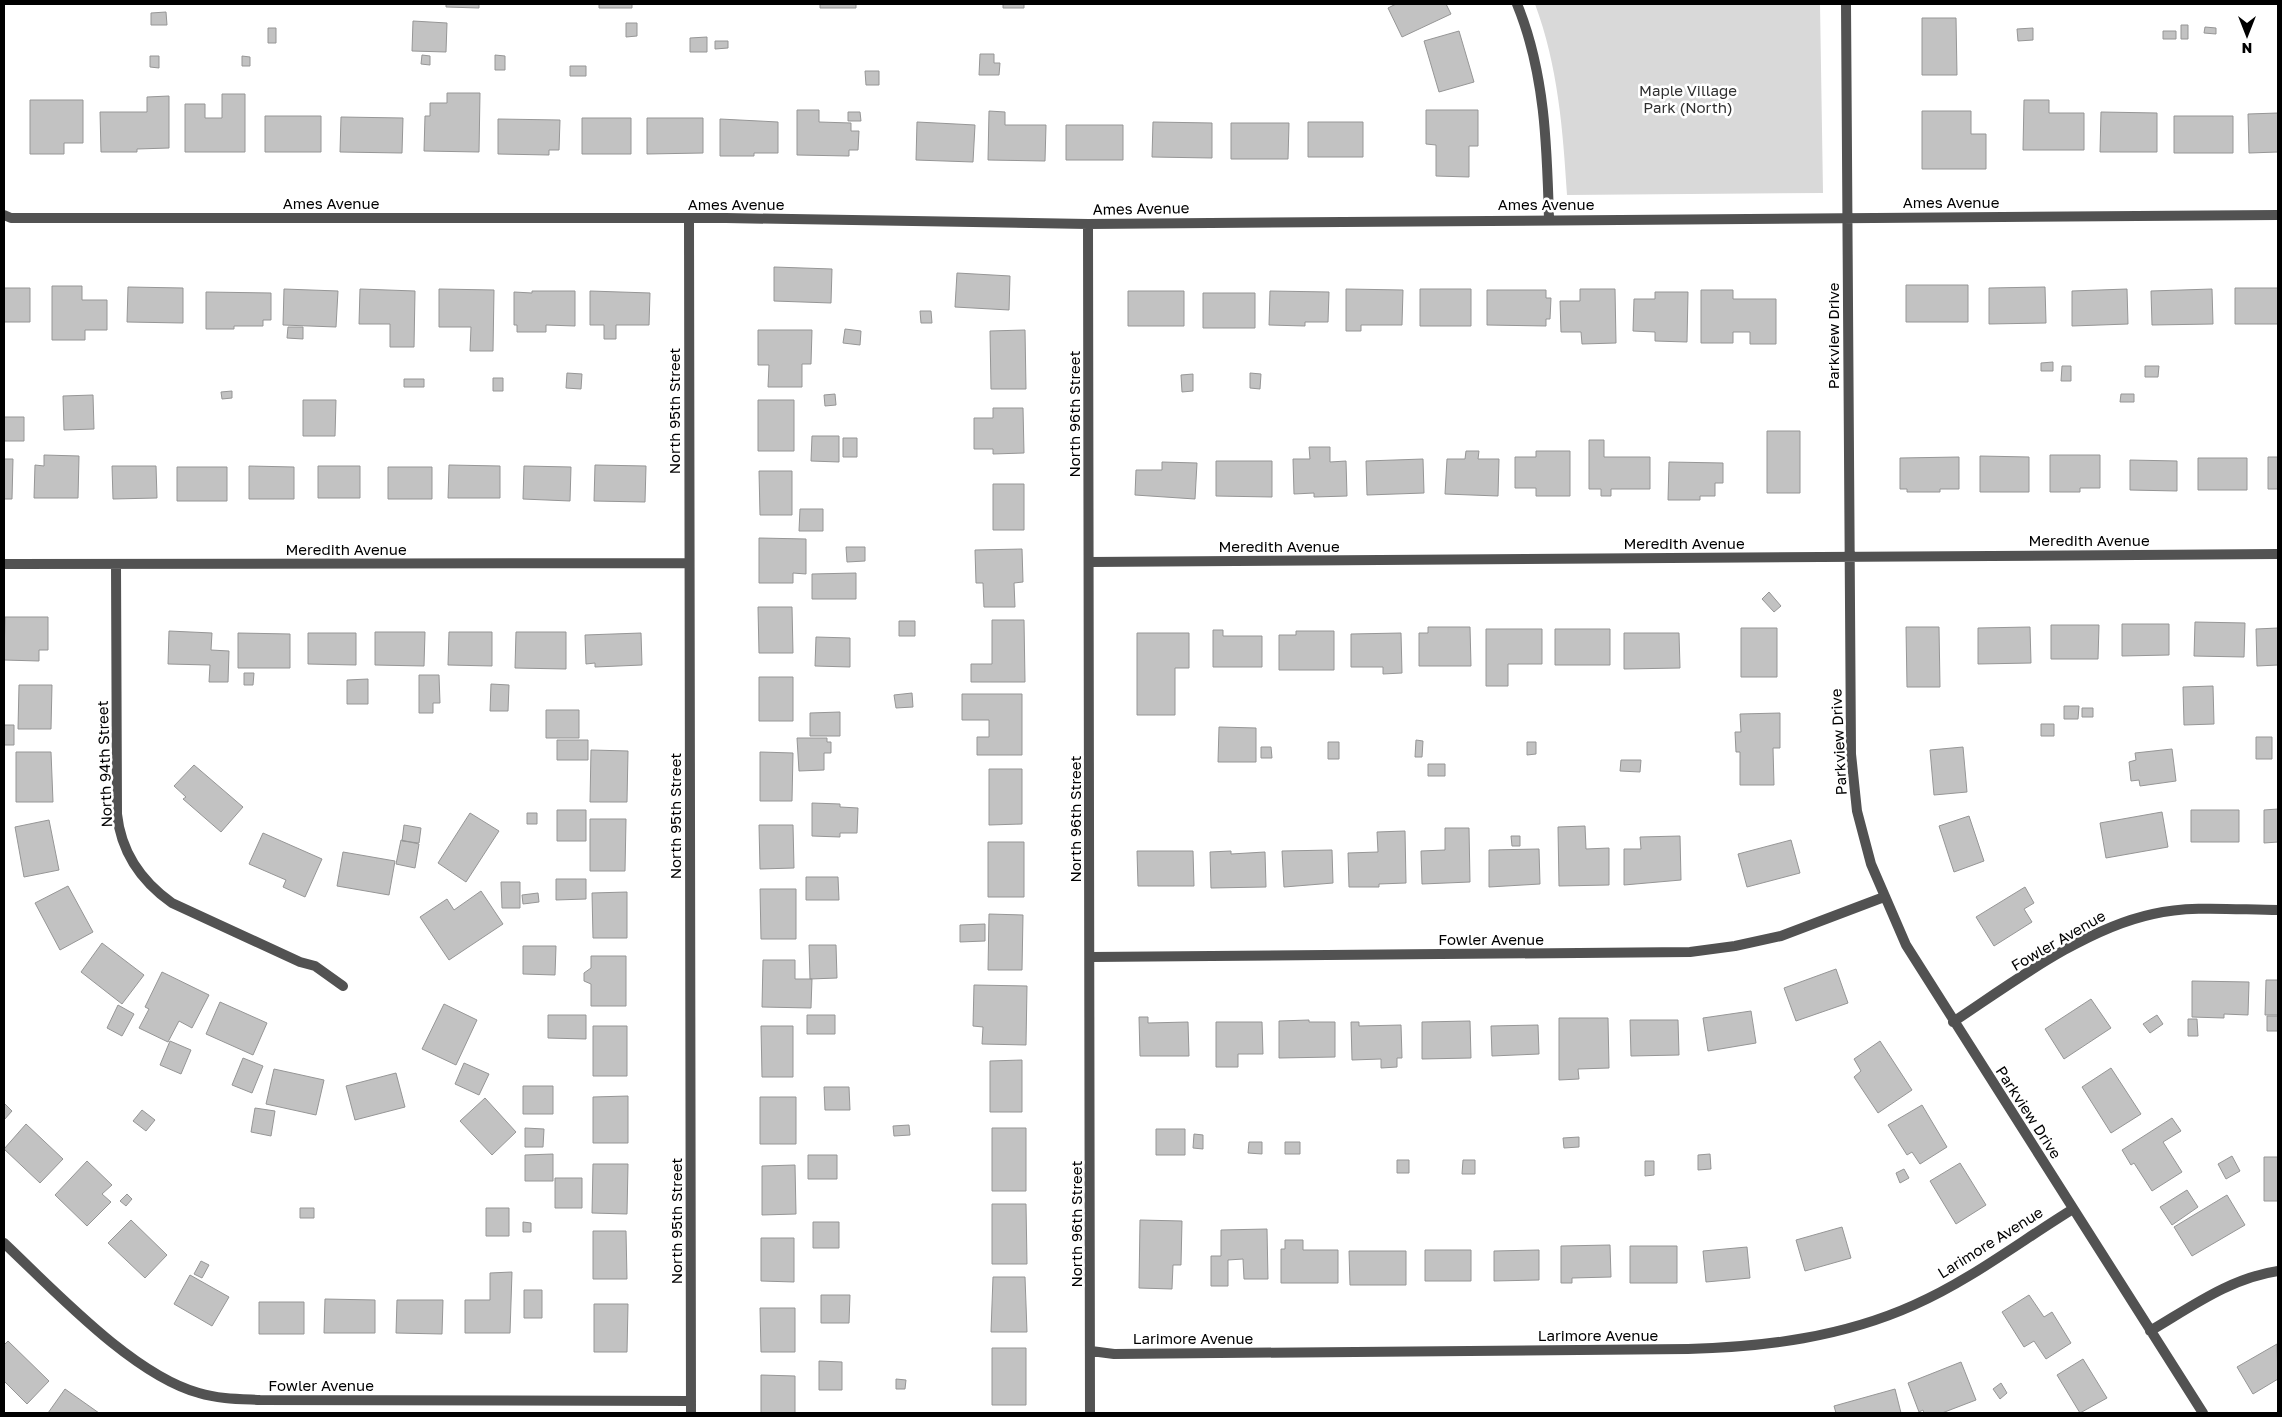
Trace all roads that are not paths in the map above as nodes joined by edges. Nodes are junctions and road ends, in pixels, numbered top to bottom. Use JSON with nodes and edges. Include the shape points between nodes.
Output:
{"nodes":[{"id":1,"x":1516,"y":4,"type":"edge"},
{"id":2,"x":1846,"y":4,"type":"edge"},
{"id":3,"x":4,"y":215,"type":"edge"},
{"id":4,"x":2278,"y":215,"type":"edge"},
{"id":5,"x":1847,"y":218,"type":"junction"},
{"id":6,"x":689,"y":219,"type":"junction"},
{"id":7,"x":1549,"y":219,"type":"junction"},
{"id":8,"x":1088,"y":224,"type":"junction"},
{"id":9,"x":2278,"y":554,"type":"edge"},
{"id":10,"x":1850,"y":557,"type":"junction"},
{"id":11,"x":1090,"y":562,"type":"junction"},
{"id":12,"x":689,"y":563,"type":"junction"},
{"id":13,"x":4,"y":564,"type":"edge"},
{"id":14,"x":116,"y":564,"type":"junction"},
{"id":15,"x":1884,"y":897,"type":"junction"},
{"id":16,"x":2278,"y":910,"type":"edge"},
{"id":17,"x":1091,"y":957,"type":"junction"},
{"id":18,"x":343,"y":986,"type":"dead end"},
{"id":19,"x":1954,"y":1022,"type":"junction"},
{"id":20,"x":2073,"y":1209,"type":"junction"},
{"id":21,"x":4,"y":1243,"type":"edge"},
{"id":22,"x":2278,"y":1271,"type":"edge"},
{"id":23,"x":2150,"y":1331,"type":"junction"},
{"id":24,"x":1091,"y":1351,"type":"junction"},
{"id":25,"x":691,"y":1401,"type":"junction"},
{"id":26,"x":692,"y":1413,"type":"edge"},
{"id":27,"x":1090,"y":1413,"type":"edge"},
{"id":28,"x":2203,"y":1413,"type":"edge"}],
"edges":[{"from":1,"to":7,"type":"street","via":[[1536,67],[1544,113]]},
{"from":2,"to":5,"type":"street","name":"Parkview Drive"},
{"from":3,"to":6,"type":"street","name":"Ames Avenue","via":[[11,218]]},
{"from":4,"to":5,"type":"street","name":"Ames Avenue"},
{"from":5,"to":7,"type":"street","name":"Ames Avenue"},
{"from":5,"to":10,"type":"street","name":"Parkview Drive"},
{"from":6,"to":8,"type":"street","name":"Ames Avenue"},
{"from":6,"to":12,"type":"street","name":"North 95th Street"},
{"from":7,"to":8,"type":"street","name":"Ames Avenue"},
{"from":8,"to":11,"type":"street","name":"North 96th Street"},
{"from":9,"to":10,"type":"street","name":"Meredith Avenue"},
{"from":10,"to":11,"type":"street","name":"Meredith Avenue"},
{"from":10,"to":15,"type":"street","name":"Parkview Drive","via":[[1851,754],[1857,811],[1871,864]]},
{"from":11,"to":17,"type":"street","name":"North 96th Street"},
{"from":12,"to":14,"type":"street","name":"Meredith Avenue"},
{"from":12,"to":25,"type":"street","name":"North 95th Street"},
{"from":13,"to":14,"type":"street","name":"Meredith Avenue"},
{"from":14,"to":18,"type":"street","name":"North 94th Street","via":[[117,814],[123,844],[138,872],[172,903],[315,966]]},
{"from":15,"to":17,"type":"street","name":"Fowler Avenue","via":[[1782,936],[1690,952]]},
{"from":15,"to":19,"type":"street","name":"Parkview Drive","via":[[1906,945]]},
{"from":16,"to":19,"type":"street","name":"Fowler Avenue","via":[[2188,910],[2155,913],[2126,921],[2069,948]]},
{"from":17,"to":24,"type":"street","name":"North 96th Street"},
{"from":19,"to":20,"type":"street","name":"Parkview Drive"},
{"from":20,"to":23,"type":"street","name":"Parkview Drive"},
{"from":20,"to":24,"type":"street","name":"Larimore Avenue","via":[[1916,1305],[1859,1326],[1783,1343],[1688,1350],[1114,1354]]},
{"from":21,"to":25,"type":"street","name":"Fowler Avenue","via":[[90,1323],[142,1365],[162,1378],[200,1394],[260,1400]]},
{"from":22,"to":23,"type":"street","via":[[2249,1277],[2225,1287]]},
{"from":23,"to":28,"type":"street","name":"Parkview Drive"},
{"from":24,"to":27,"type":"street","name":"North 96th Street"},
{"from":25,"to":26,"type":"street","name":"North 95th Street"}]}
